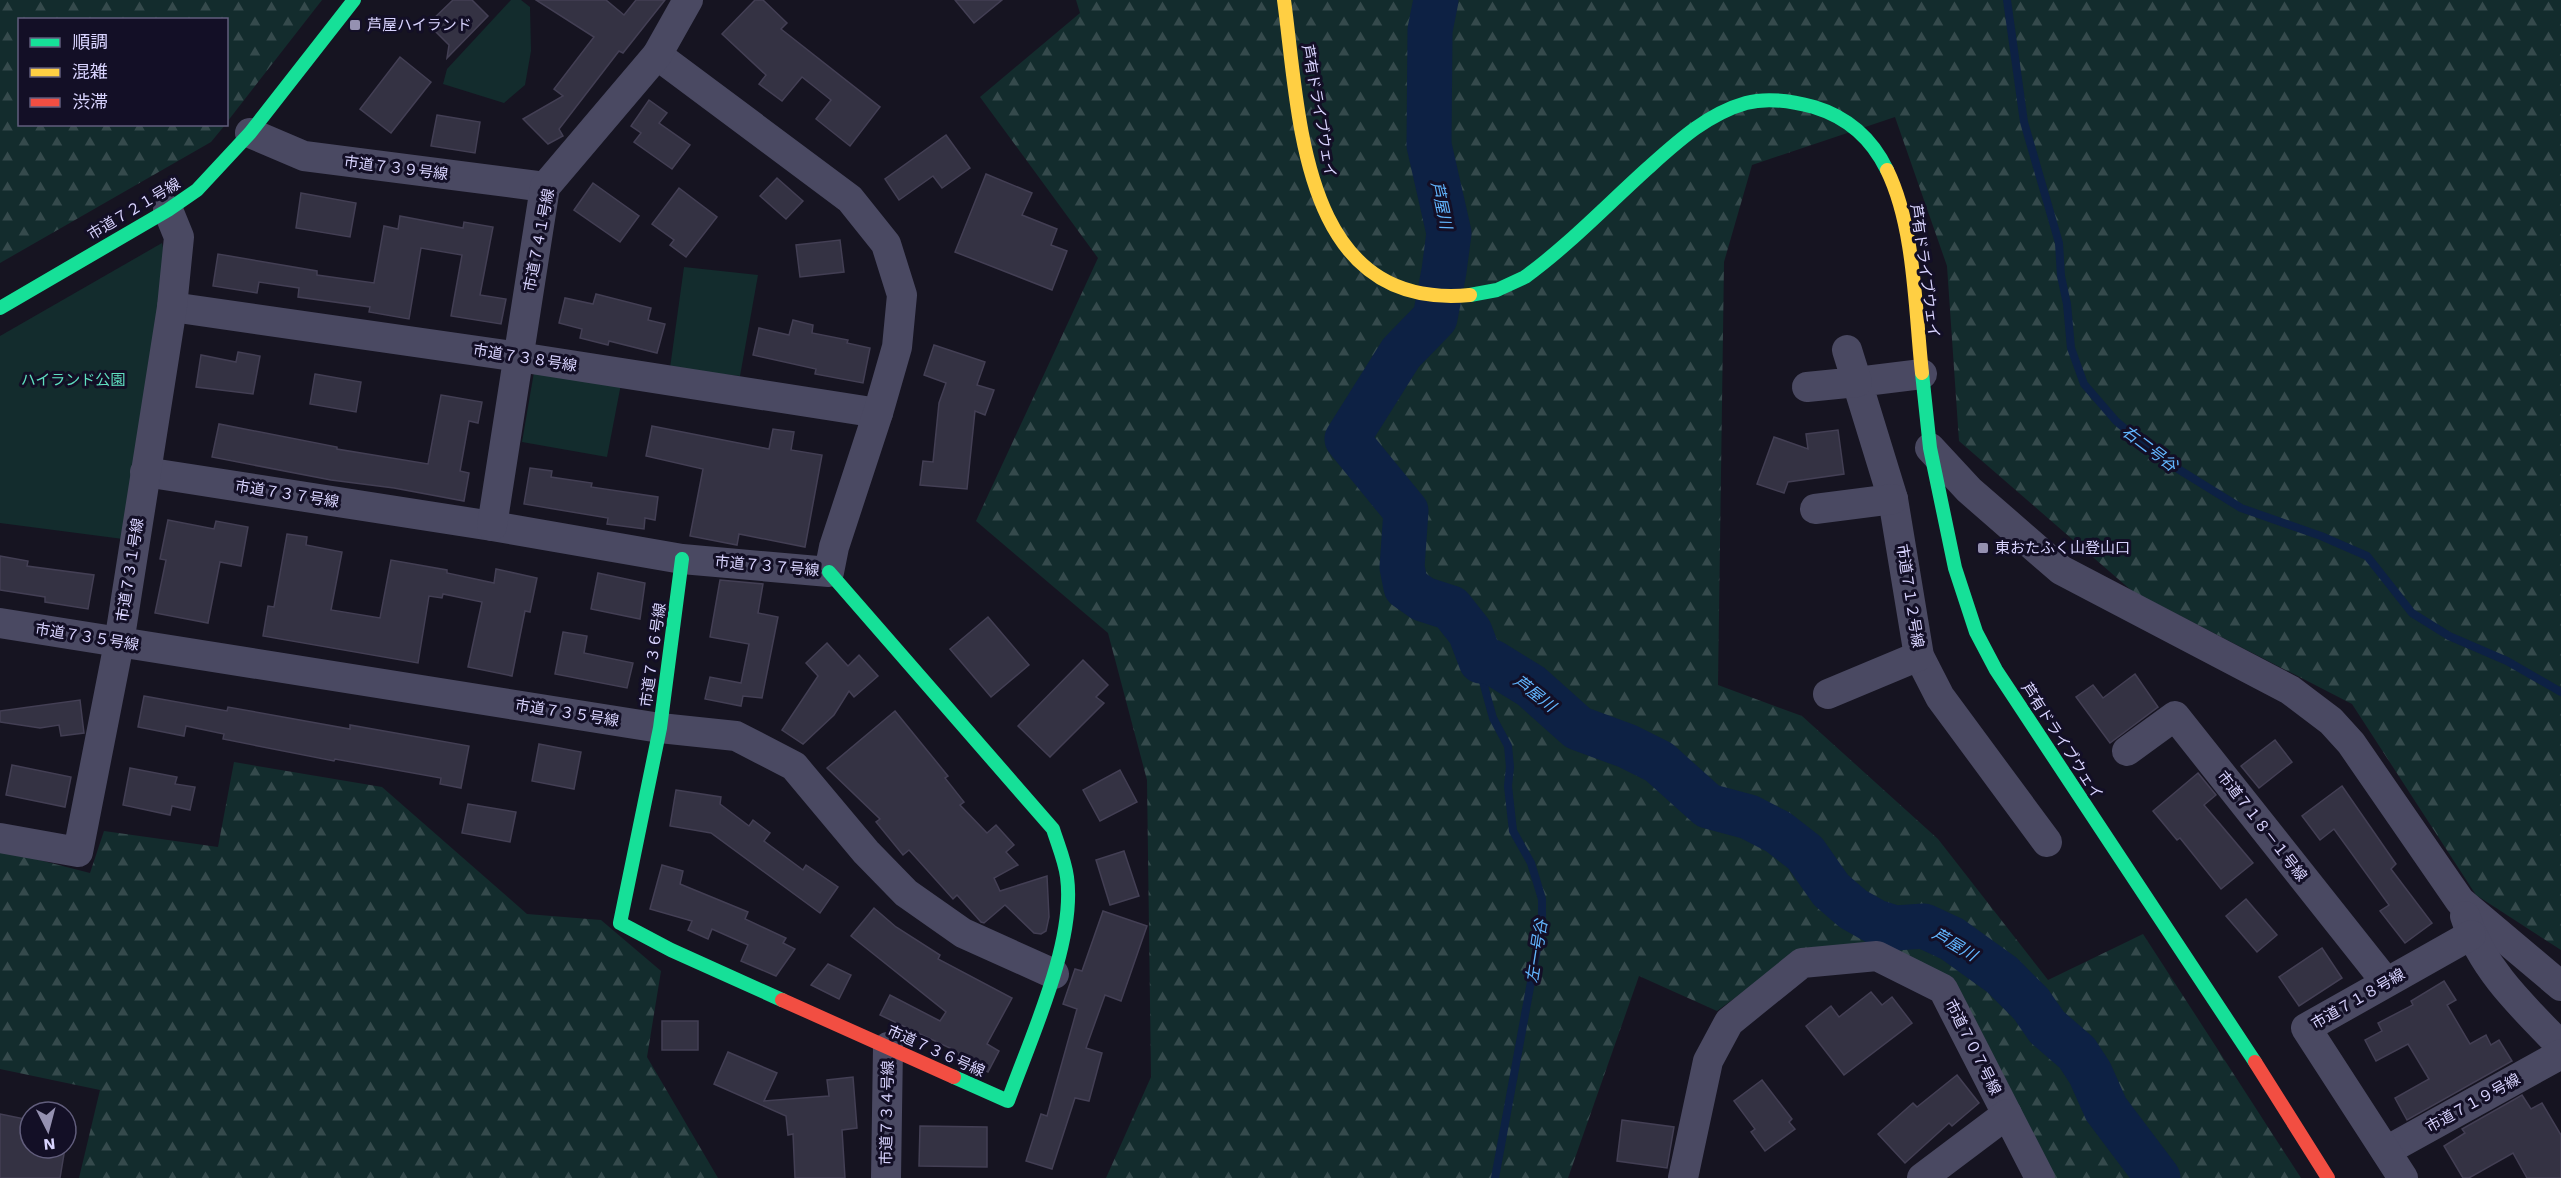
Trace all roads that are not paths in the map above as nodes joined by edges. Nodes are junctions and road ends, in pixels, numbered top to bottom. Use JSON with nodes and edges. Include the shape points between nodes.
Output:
{"nodes":[{"id":1,"x":354,"y":0,"type":"edge"},
{"id":2,"x":688,"y":0,"type":"edge"},
{"id":3,"x":1284,"y":0,"type":"edge"},
{"id":4,"x":657,"y":55,"type":"junction"},
{"id":5,"x":250,"y":133,"type":"junction"},
{"id":6,"x":545,"y":187,"type":"junction"},
{"id":7,"x":168,"y":210,"type":"junction"},
{"id":8,"x":172,"y":307,"type":"junction"},
{"id":9,"x":0,"y":308,"type":"edge"},
{"id":10,"x":1847,"y":350,"type":"dead end"},
{"id":11,"x":519,"y":357,"type":"junction"},
{"id":12,"x":1922,"y":374,"type":"junction"},
{"id":13,"x":1857,"y":382,"type":"junction"},
{"id":14,"x":1807,"y":387,"type":"dead end"},
{"id":15,"x":878,"y":413,"type":"junction"},
{"id":16,"x":1930,"y":448,"type":"junction"},
{"id":17,"x":145,"y":472,"type":"junction"},
{"id":18,"x":1893,"y":499,"type":"junction"},
{"id":19,"x":1815,"y":509,"type":"dead end"},
{"id":20,"x":492,"y":526,"type":"junction"},
{"id":21,"x":682,"y":559,"type":"junction"},
{"id":22,"x":829,"y":572,"type":"junction"},
{"id":23,"x":0,"y":623,"type":"edge"},
{"id":24,"x":119,"y":643,"type":"junction"},
{"id":25,"x":1919,"y":656,"type":"junction"},
{"id":26,"x":1828,"y":694,"type":"dead end"},
{"id":27,"x":660,"y":728,"type":"junction"},
{"id":28,"x":2127,"y":751,"type":"dead end"},
{"id":29,"x":0,"y":838,"type":"edge"},
{"id":30,"x":2047,"y":842,"type":"dead end"},
{"id":31,"x":2460,"y":901,"type":"junction"},
{"id":32,"x":2471,"y":934,"type":"junction"},
{"id":33,"x":1054,"y":974,"type":"junction"},
{"id":34,"x":2386,"y":982,"type":"junction"},
{"id":35,"x":2561,"y":986,"type":"edge"},
{"id":36,"x":2561,"y":1046,"type":"edge"},
{"id":37,"x":888,"y":1047,"type":"junction"},
{"id":38,"x":2561,"y":1054,"type":"edge"},
{"id":39,"x":2007,"y":1114,"type":"junction"},
{"id":40,"x":2385,"y":1151,"type":"junction"},
{"id":41,"x":886,"y":1178,"type":"edge"},
{"id":42,"x":1683,"y":1178,"type":"edge"},
{"id":43,"x":1922,"y":1178,"type":"edge"},
{"id":44,"x":2040,"y":1178,"type":"edge"},
{"id":45,"x":2328,"y":1178,"type":"edge"},
{"id":46,"x":2403,"y":1178,"type":"edge"}],
"edges":[{"from":1,"to":5,"type":"street","name":"市道７２１号線"},
{"from":2,"to":4,"type":"street","name":"市道７４１号線"},
{"from":3,"to":12,"type":"street","name":"芦有ドライブウェイ","via":[[1308,169],[1318,199],[1342,244],[1366,268],[1388,282],[1431,295],[1457,297],[1510,285],[1535,268],[1678,141],[1719,112],[1767,100],[1800,101],[1851,124],[1892,175],[1907,234]]},
{"from":4,"to":6,"type":"street","name":"市道７４１号線"},
{"from":4,"to":15,"type":"street","name":"市道７３７号線","via":[[850,199],[886,244],[902,295],[897,346]]},
{"from":5,"to":6,"type":"street","name":"市道７３９号線","via":[[304,156]]},
{"from":5,"to":7,"type":"street","name":"市道７２１号線","via":[[197,190]]},
{"from":6,"to":11,"type":"street","name":"市道７４１号線"},
{"from":7,"to":8,"type":"street","name":"市道７３１号線","via":[[179,237]]},
{"from":7,"to":9,"type":"street","name":"市道７２１号線"},
{"from":8,"to":11,"type":"street","name":"市道７３８号線"},
{"from":8,"to":17,"type":"street","name":"市道７３１号線"},
{"from":10,"to":13,"type":"street","name":"市道７１２号線"},
{"from":11,"to":15,"type":"street","name":"市道７３８号線"},
{"from":11,"to":20,"type":"street","name":"市道７４１号線"},
{"from":12,"to":13,"type":"street"},
{"from":12,"to":16,"type":"street","name":"芦有ドライブウェイ"},
{"from":13,"to":14,"type":"street"},
{"from":13,"to":18,"type":"street","name":"市道７１２号線"},
{"from":15,"to":22,"type":"street","name":"市道７３７号線"},
{"from":16,"to":31,"type":"street","via":[[1969,490],[2061,570],[2290,690],[2331,721],[2351,743]]},
{"from":16,"to":45,"type":"street","name":"芦有ドライブウェイ","via":[[1955,568],[1976,632],[1996,670],[2214,998]]},
{"from":17,"to":20,"type":"street","name":"市道７３７号線"},
{"from":17,"to":24,"type":"street","name":"市道７３１号線"},
{"from":18,"to":19,"type":"street"},
{"from":18,"to":25,"type":"street","name":"市道７１２号線"},
{"from":20,"to":21,"type":"street","name":"市道７３７号線"},
{"from":21,"to":22,"type":"street","name":"市道７３７号線"},
{"from":21,"to":27,"type":"street","name":"市道７３６号線"},
{"from":22,"to":33,"type":"street","name":"市道７３６号線","via":[[1053,829],[1067,877],[1068,919]]},
{"from":23,"to":24,"type":"street","name":"市道７３５号線"},
{"from":24,"to":27,"type":"street","name":"市道７３５号線"},
{"from":24,"to":29,"type":"street","name":"市道７３１号線","via":[[78,852]]},
{"from":25,"to":26,"type":"street"},
{"from":25,"to":30,"type":"street","name":"市道７１２号線","via":[[1940,697]]},
{"from":27,"to":33,"type":"street","name":"市道７３５号線","via":[[736,736],[794,766],[906,893],[963,933]]},
{"from":27,"to":37,"type":"street","name":"市道７３６号線","via":[[620,923],[670,950]]},
{"from":28,"to":34,"type":"street","name":"市道７１８－１号線","via":[[2175,716]]},
{"from":31,"to":32,"type":"street"},
{"from":31,"to":35,"type":"street"},
{"from":32,"to":34,"type":"street","name":"市道７１８号線"},
{"from":32,"to":36,"type":"street","via":[[2502,985]]},
{"from":33,"to":37,"type":"street","name":"市道７３６号線","via":[[1008,1101]]},
{"from":34,"to":40,"type":"street","name":"市道７１８号線","via":[[2306,1028]]},
{"from":37,"to":41,"type":"street","name":"市道７３４号線"},
{"from":38,"to":40,"type":"street","name":"市道７１９号線"},
{"from":39,"to":42,"type":"street","name":"市道７０７号線","via":[[1943,989],[1877,956],[1802,963],[1729,1022],[1708,1061]]},
{"from":39,"to":43,"type":"street"},
{"from":39,"to":44,"type":"street","name":"市道７０７号線"},
{"from":40,"to":46,"type":"street","name":"市道７１８号線"}]}
